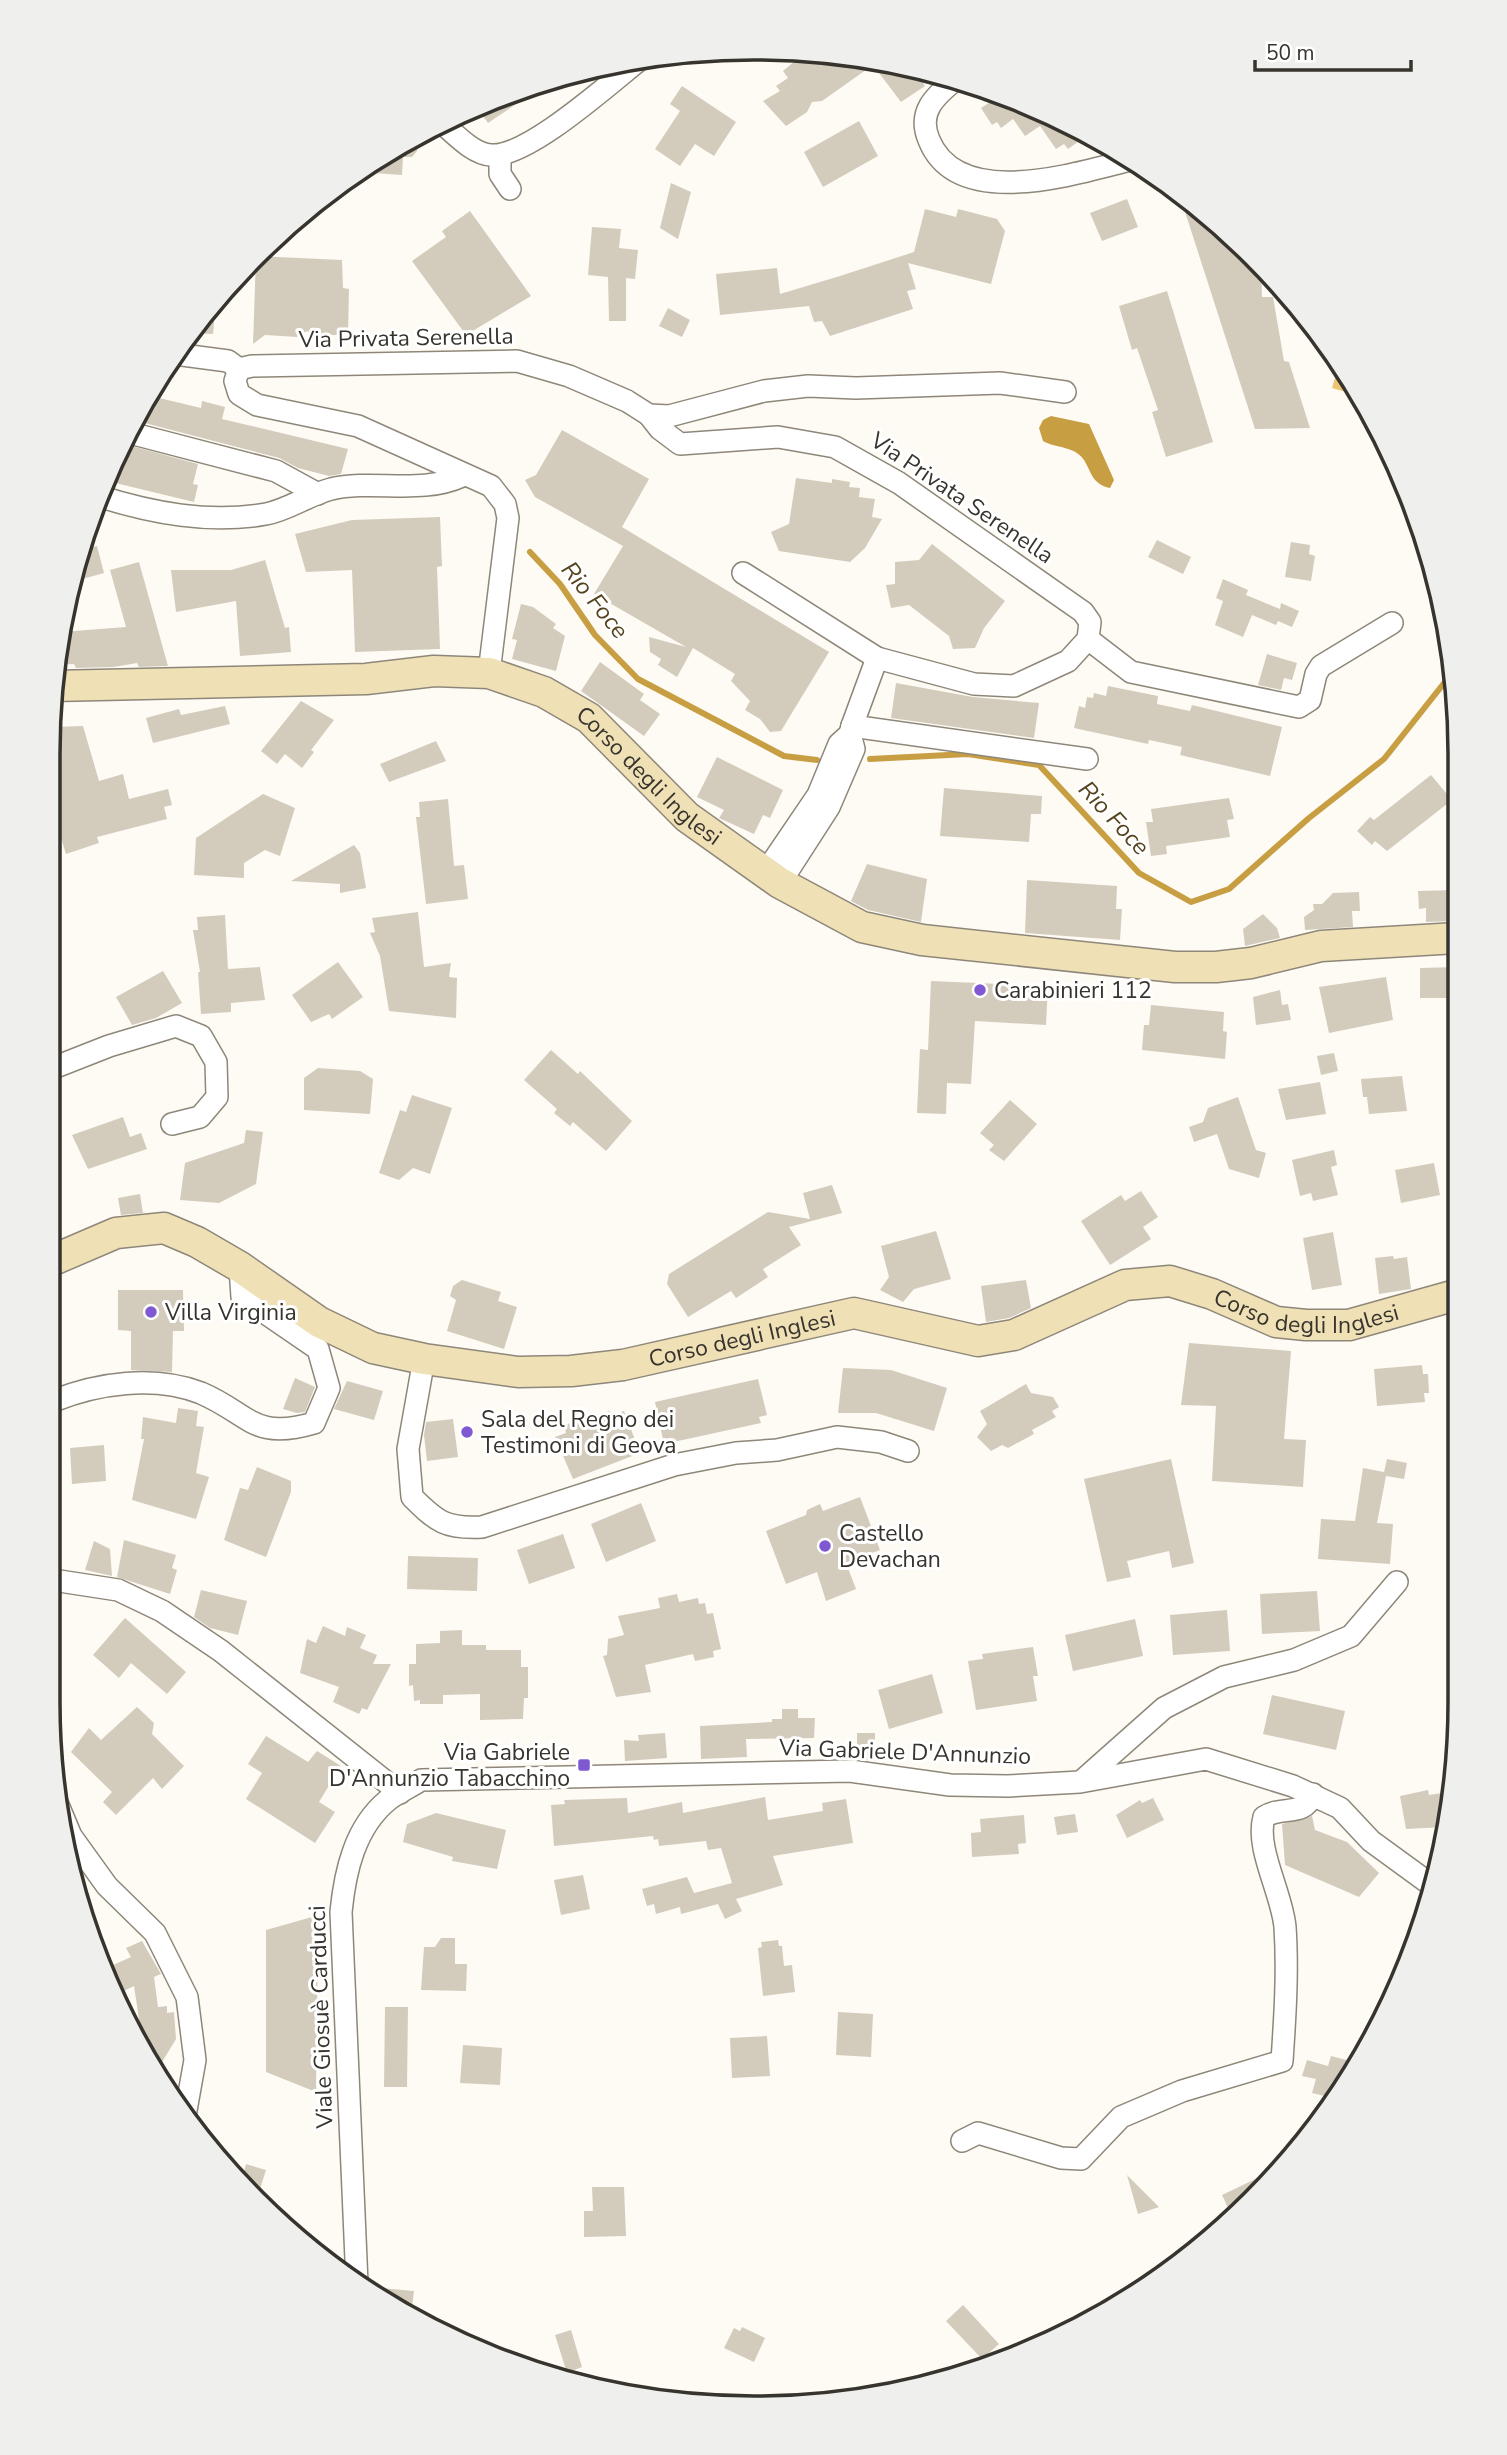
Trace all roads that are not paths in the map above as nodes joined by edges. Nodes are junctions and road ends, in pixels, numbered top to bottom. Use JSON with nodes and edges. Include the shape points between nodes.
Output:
{"nodes":[{"id":1,"x":623,"y":72,"type":"edge"},
{"id":2,"x":948,"y":87,"type":"edge"},
{"id":3,"x":450,"y":130,"type":"edge"},
{"id":4,"x":500,"y":155,"type":"junction"},
{"id":5,"x":1118,"y":163,"type":"edge"},
{"id":6,"x":510,"y":189,"type":"dead end"},
{"id":7,"x":185,"y":355,"type":"edge"},
{"id":8,"x":238,"y":371,"type":"junction"},
{"id":9,"x":1065,"y":392,"type":"dead end"},
{"id":10,"x":649,"y":415,"type":"junction"},
{"id":11,"x":137,"y":435,"type":"edge"},
{"id":12,"x":462,"y":476,"type":"junction"},
{"id":13,"x":318,"y":494,"type":"junction"},
{"id":14,"x":108,"y":499,"type":"edge"},
{"id":15,"x":743,"y":573,"type":"dead end"},
{"id":16,"x":1392,"y":623,"type":"dead end"},
{"id":17,"x":1088,"y":639,"type":"junction"},
{"id":18,"x":877,"y":658,"type":"junction"},
{"id":19,"x":489,"y":673,"type":"junction"},
{"id":20,"x":63,"y":686,"type":"edge"},
{"id":21,"x":851,"y":730,"type":"junction"},
{"id":22,"x":1087,"y":759,"type":"dead end"},
{"id":23,"x":772,"y":878,"type":"junction"},
{"id":24,"x":1448,"y":939,"type":"edge"},
{"id":25,"x":60,"y":1065,"type":"edge"},
{"id":26,"x":172,"y":1124,"type":"dead end"},
{"id":27,"x":60,"y":1257,"type":"edge"},
{"id":28,"x":240,"y":1267,"type":"junction"},
{"id":29,"x":1448,"y":1297,"type":"edge"},
{"id":30,"x":424,"y":1359,"type":"junction"},
{"id":31,"x":60,"y":1399,"type":"edge"},
{"id":32,"x":908,"y":1451,"type":"dead end"},
{"id":33,"x":60,"y":1581,"type":"edge"},
{"id":34,"x":1397,"y":1582,"type":"dead end"},
{"id":35,"x":421,"y":1780,"type":"joint"},
{"id":36,"x":1080,"y":1782,"type":"junction"},
{"id":37,"x":400,"y":1793,"type":"junction"},
{"id":38,"x":1313,"y":1794,"type":"junction"},
{"id":39,"x":74,"y":1840,"type":"edge"},
{"id":40,"x":1424,"y":1880,"type":"edge"},
{"id":41,"x":187,"y":2102,"type":"edge"},
{"id":42,"x":962,"y":2141,"type":"dead end"},
{"id":43,"x":356,"y":2271,"type":"edge"}],
"edges":[{"from":1,"to":4,"type":"street","via":[[532,142]]},
{"from":2,"to":5,"type":"street","via":[[926,110],[924,128],[930,145],[960,172],[1006,183],[1036,182]]},
{"from":3,"to":4,"type":"street","via":[[475,150]]},
{"from":4,"to":6,"type":"street","via":[[500,174]]},
{"from":7,"to":8,"type":"street","name":"Via Privata Serenella","via":[[228,361]]},
{"from":8,"to":10,"type":"street","name":"Via Privata Serenella","via":[[252,366],[517,361],[569,376]]},
{"from":8,"to":12,"type":"street","via":[[239,394],[257,405],[358,426]]},
{"from":9,"to":10,"type":"street","via":[[1000,383],[808,386],[764,391],[669,416]]},
{"from":10,"to":17,"type":"street","name":"Via Privata Serenella","via":[[680,444],[778,437],[835,447],[857,458],[1067,598],[1090,622]]},
{"from":11,"to":13,"type":"street","via":[[275,471]]},
{"from":12,"to":13,"type":"street","via":[[444,483],[331,489]]},
{"from":12,"to":19,"type":"street","via":[[491,486],[505,504],[508,518]]},
{"from":13,"to":14,"type":"street","via":[[268,514],[199,518]]},
{"from":15,"to":18,"type":"street"},
{"from":16,"to":17,"type":"street","via":[[1321,666],[1315,674],[1313,694],[1299,707],[1130,672]]},
{"from":17,"to":18,"type":"street","via":[[1068,662],[1014,686],[974,684]]},
{"from":18,"to":21,"type":"street"},
{"from":19,"to":20,"type":"main road","name":"Corso degli Inglesi","via":[[433,671],[366,679]]},
{"from":19,"to":23,"type":"main road","name":"Corso degli Inglesi","via":[[544,692],[589,718],[687,817]]},
{"from":21,"to":22,"type":"street"},
{"from":21,"to":23,"type":"street","via":[[854,749],[829,807]]},
{"from":23,"to":24,"type":"main road","name":"Corso degli Inglesi","via":[[862,927],[922,940],[1175,967],[1251,963],[1321,946]]},
{"from":25,"to":26,"type":"street","via":[[176,1026],[201,1036],[216,1062],[217,1097],[200,1116]]},
{"from":27,"to":28,"type":"main road","name":"Corso degli Inglesi","via":[[116,1233],[164,1228]]},
{"from":28,"to":30,"type":"main road","name":"Corso degli Inglesi","via":[[319,1322],[373,1348]]},
{"from":28,"to":31,"type":"street","via":[[242,1297],[318,1349],[330,1388],[314,1423],[288,1431],[254,1425],[200,1393],[138,1383],[107,1385]]},
{"from":29,"to":30,"type":"main road","name":"Corso degli Inglesi","via":[[1349,1325],[1306,1325],[1276,1322],[1170,1281],[1125,1286],[1014,1335],[978,1341],[854,1313],[623,1365],[571,1371],[517,1372]]},
{"from":30,"to":32,"type":"street","via":[[408,1450],[412,1497],[432,1518],[454,1528],[482,1527],[650,1472],[736,1453],[837,1437],[881,1442]]},
{"from":33,"to":37,"type":"street","via":[[118,1590],[162,1611]]},
{"from":34,"to":36,"type":"street","via":[[1351,1636],[1294,1660],[1224,1677],[1164,1708]]},
{"from":35,"to":36,"type":"street","name":"Via Gabriele D'Annunzio","via":[[850,1771],[950,1785]]},
{"from":35,"to":37,"type":"street","name":"Viale Giosuè Carducci"},
{"from":36,"to":38,"type":"street","name":"Via Gabriele D'Annunzio","via":[[1206,1759]]},
{"from":37,"to":43,"type":"street","name":"Viale Giosuè Carducci","via":[[388,1800],[365,1828],[345,1871],[341,1912]]},
{"from":38,"to":40,"type":"street","name":"Via Gabriele D'Annunzio","via":[[1340,1808],[1371,1841]]},
{"from":38,"to":42,"type":"street","via":[[1303,1809],[1271,1812],[1262,1825],[1285,1927],[1282,2061],[1182,2091],[1121,2117],[1081,2159],[1061,2158],[978,2133]]},
{"from":39,"to":41,"type":"street","via":[[107,1886],[155,1933],[187,1997],[195,2060]]}]}
